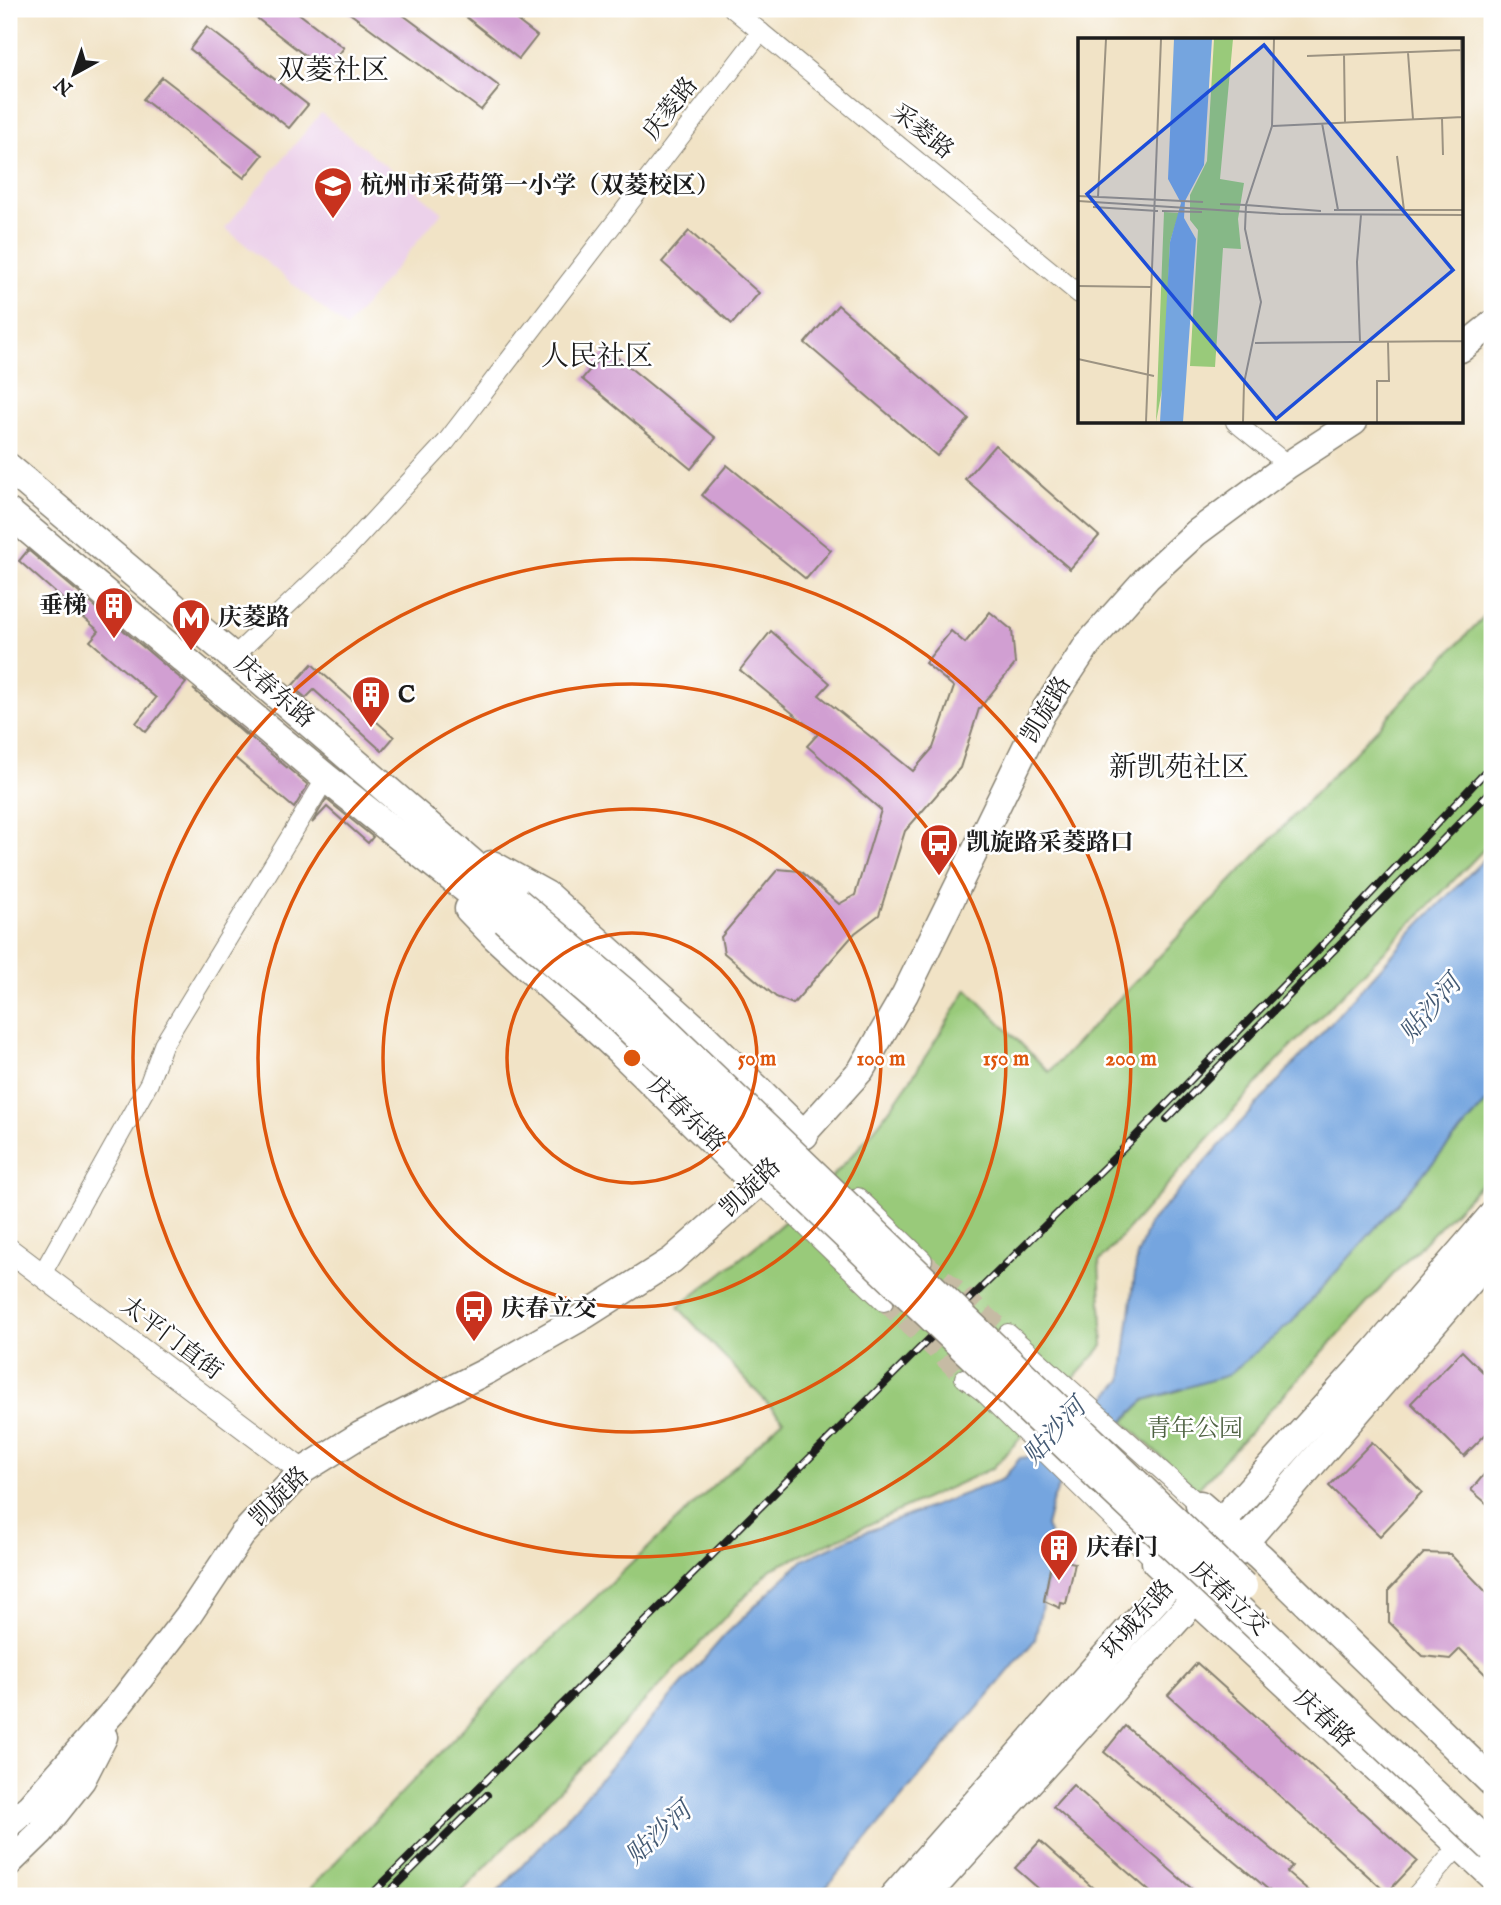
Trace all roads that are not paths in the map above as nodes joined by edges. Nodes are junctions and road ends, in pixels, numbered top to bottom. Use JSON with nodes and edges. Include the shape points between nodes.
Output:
{"nodes":[{"id":1,"x":733,"y":9,"type":"edge"},
{"id":2,"x":761,"y":32,"type":"junction"},
{"id":3,"x":1078,"y":292,"type":"edge"},
{"id":4,"x":1492,"y":324,"type":"edge"},
{"id":5,"x":1462,"y":348,"type":"edge"},
{"id":6,"x":1238,"y":424,"type":"edge"},
{"id":7,"x":1351,"y":424,"type":"edge"},
{"id":8,"x":1289,"y":465,"type":"junction"},
{"id":9,"x":9,"y":468,"type":"edge"},
{"id":10,"x":9,"y":513,"type":"edge"},
{"id":11,"x":233,"y":657,"type":"junction"},
{"id":12,"x":326,"y":778,"type":"junction"},
{"id":13,"x":442,"y":837,"type":"junction"},
{"id":14,"x":405,"y":840,"type":"junction"},
{"id":15,"x":511,"y":910,"type":"junction"},
{"id":16,"x":804,"y":1135,"type":"junction"},
{"id":17,"x":757,"y":1185,"type":"junction"},
{"id":18,"x":1492,"y":1216,"type":"edge"},
{"id":19,"x":9,"y":1250,"type":"edge"},
{"id":20,"x":1492,"y":1255,"type":"edge"},
{"id":21,"x":923,"y":1260,"type":"tunnel mouth"},
{"id":22,"x":41,"y":1274,"type":"junction"},
{"id":23,"x":884,"y":1302,"type":"tunnel mouth"},
{"id":24,"x":1009,"y":1333,"type":"tunnel mouth"},
{"id":25,"x":964,"y":1378,"type":"tunnel mouth"},
{"id":26,"x":302,"y":1471,"type":"junction"},
{"id":27,"x":1210,"y":1513,"type":"junction"},
{"id":28,"x":1242,"y":1543,"type":"junction"},
{"id":29,"x":1165,"y":1571,"type":"junction"},
{"id":30,"x":1195,"y":1599,"type":"junction"},
{"id":31,"x":119,"y":1705,"type":"junction"},
{"id":32,"x":1492,"y":1782,"type":"edge"},
{"id":33,"x":9,"y":1824,"type":"edge"},
{"id":34,"x":1492,"y":1825,"type":"edge"},
{"id":35,"x":1460,"y":1845,"type":"junction"},
{"id":36,"x":1492,"y":1848,"type":"edge"},
{"id":37,"x":9,"y":1863,"type":"edge"},
{"id":38,"x":1492,"y":1875,"type":"edge"},
{"id":39,"x":894,"y":1896,"type":"edge"},
{"id":40,"x":925,"y":1896,"type":"edge"},
{"id":41,"x":1415,"y":1896,"type":"edge"}],
"edges":[{"from":1,"to":2,"type":"street","name":"采菱路"},
{"from":2,"to":3,"type":"street","name":"采菱路"},
{"from":2,"to":11,"type":"street","name":"庆菱路","via":[[446,442],[348,548]]},
{"from":4,"to":5,"type":"main road"},
{"from":6,"to":8,"type":"street"},
{"from":7,"to":8,"type":"main road","name":"凯旋路"},
{"from":8,"to":16,"type":"main road","name":"凯旋路","via":[[1196,533],[1147,578],[1088,644],[1042,714],[905,995],[861,1070]]},
{"from":9,"to":11,"type":"main road","name":"庆春东路"},
{"from":10,"to":12,"type":"main road","name":"庆春东路"},
{"from":11,"to":13,"type":"main road","name":"庆春东路"},
{"from":12,"to":14,"type":"main road","name":"庆春东路"},
{"from":12,"to":22,"type":"street","via":[[163,1045],[149,1083]]},
{"from":13,"to":15,"type":"main road","name":"庆春东路"},
{"from":13,"to":16,"type":"main road","name":"庆春东路","via":[[546,894],[699,1032]]},
{"from":14,"to":15,"type":"main road","name":"庆春东路"},
{"from":14,"to":17,"type":"main road","name":"庆春东路","via":[[496,936]]},
{"from":15,"to":34,"type":"main road","name":"庆春立交","bridge":true,"via":[[630,998]]},
{"from":15,"to":36,"type":"main road","name":"庆春立交","bridge":true,"via":[[1085,1464]]},
{"from":16,"to":17,"type":"main road","name":"凯旋路"},
{"from":16,"to":21,"type":"street","via":[[813,1155]]},
{"from":17,"to":23,"type":"street"},
{"from":17,"to":26,"type":"main road","name":"凯旋路","via":[[671,1260],[595,1309]]},
{"from":18,"to":27,"type":"main road","name":"环城东路","via":[[1375,1352]]},
{"from":19,"to":22,"type":"street","name":"太平门直街"},
{"from":20,"to":28,"type":"main road","name":"环城东路"},
{"from":22,"to":26,"type":"street","name":"太平门直街"},
{"from":24,"to":27,"type":"street"},
{"from":25,"to":29,"type":"street","via":[[984,1392]]},
{"from":26,"to":31,"type":"main road","name":"凯旋路","via":[[242,1535],[188,1616]]},
{"from":27,"to":28,"type":"main road"},
{"from":27,"to":29,"type":"main road","name":"环城东路"},
{"from":28,"to":30,"type":"main road","name":"环城东路"},
{"from":28,"to":32,"type":"main road"},
{"from":29,"to":30,"type":"main road","name":"庆春路"},
{"from":29,"to":39,"type":"main road","name":"环城东路"},
{"from":30,"to":35,"type":"main road","name":"庆春路"},
{"from":30,"to":40,"type":"main road","name":"环城东路"},
{"from":31,"to":33,"type":"main road","name":"凯旋路"},
{"from":31,"to":37,"type":"main road","via":[[82,1780],[41,1832]]},
{"from":35,"to":38,"type":"main road","name":"庆春路"},
{"from":35,"to":41,"type":"street"}]}
